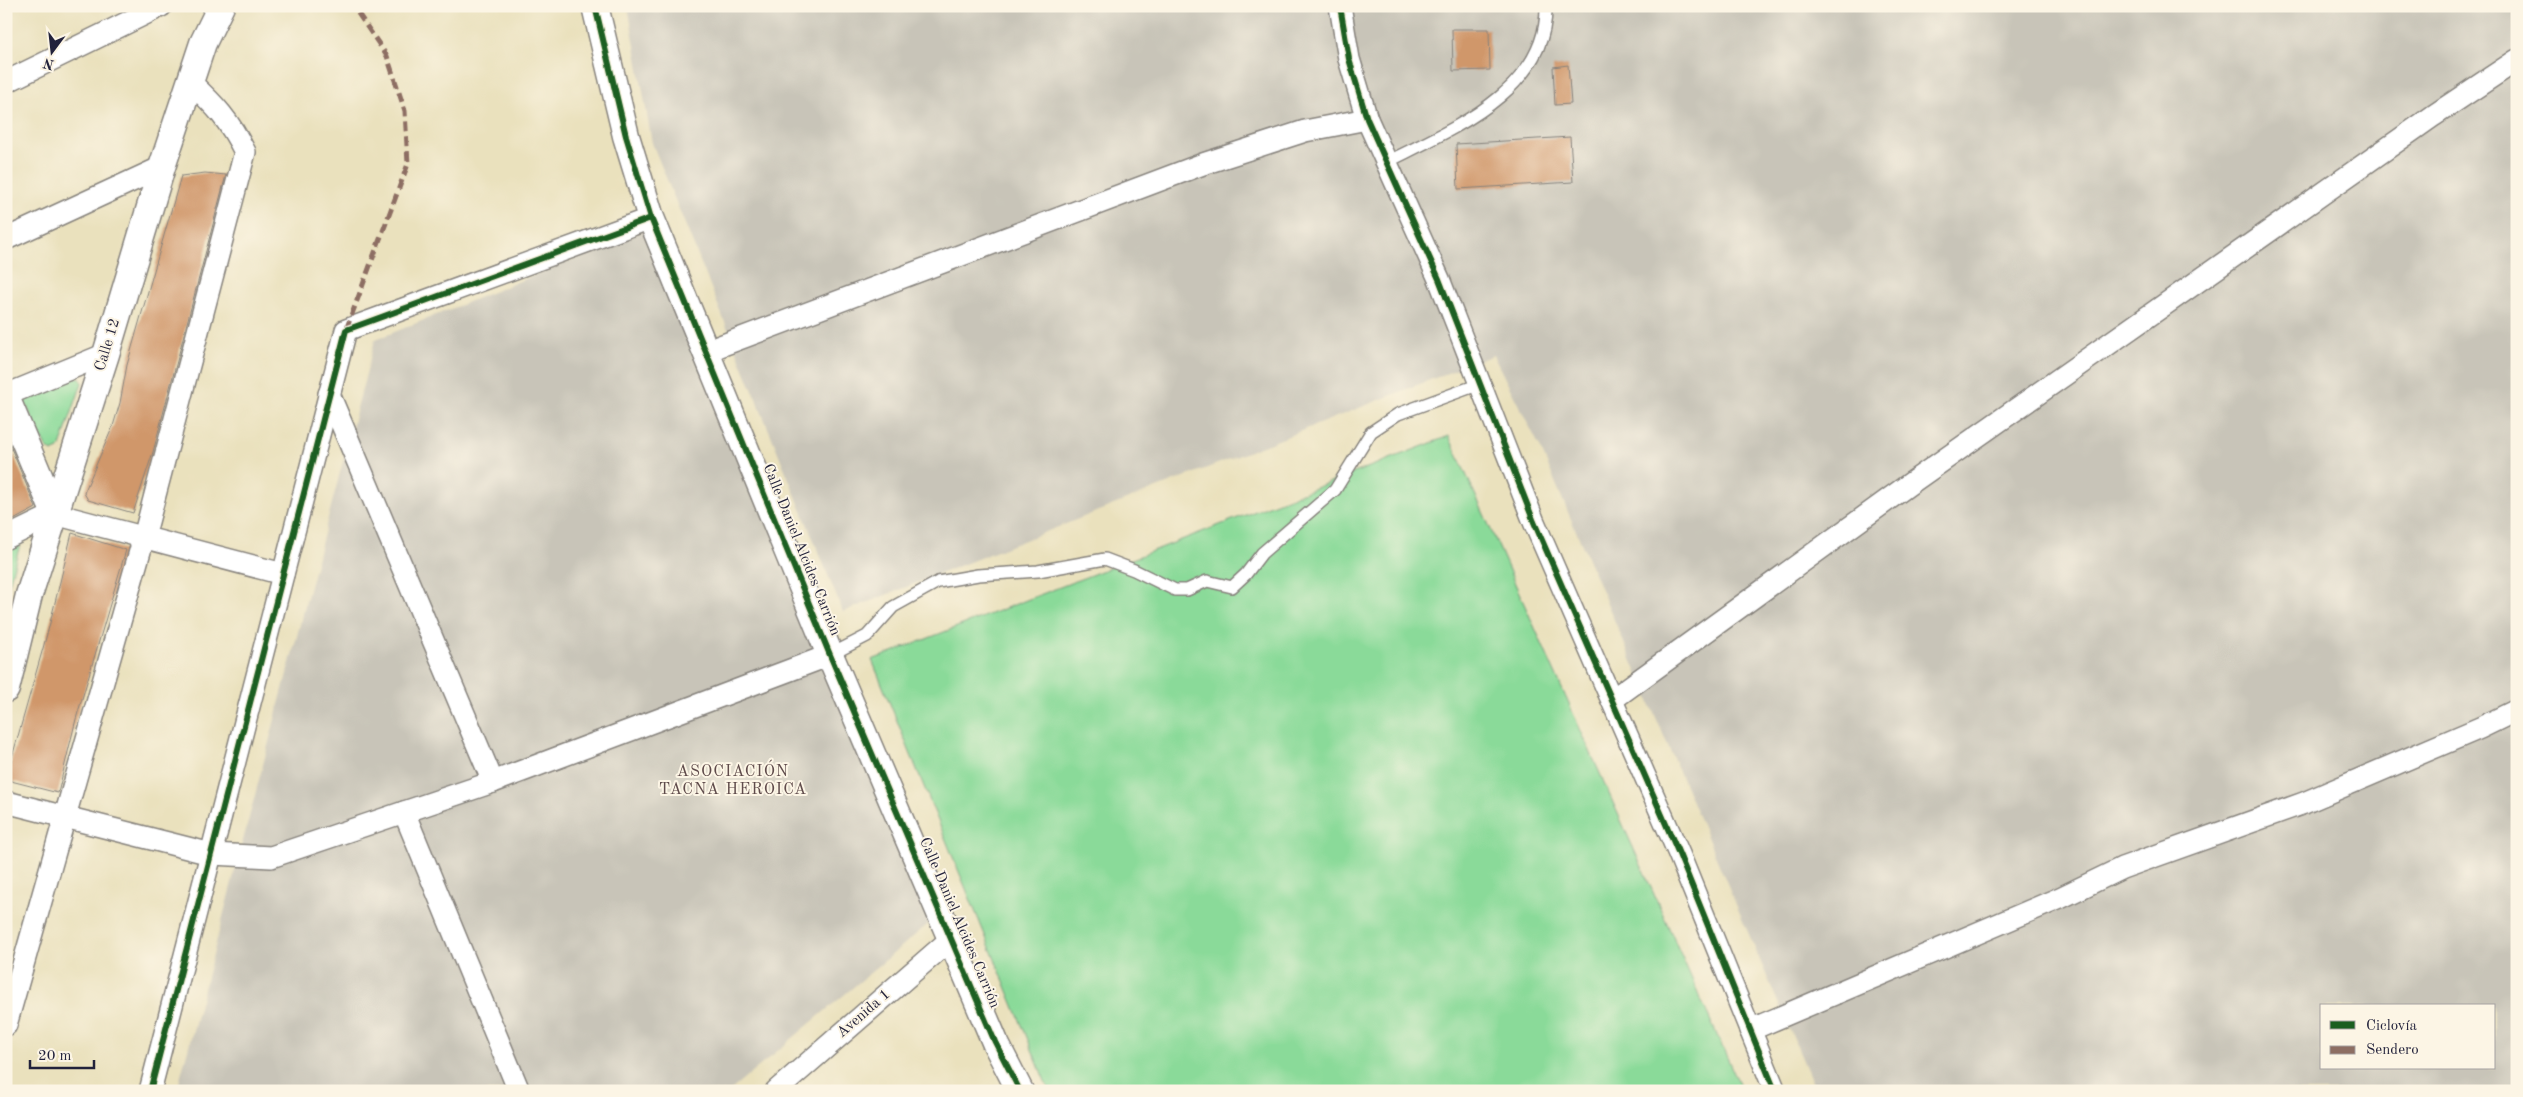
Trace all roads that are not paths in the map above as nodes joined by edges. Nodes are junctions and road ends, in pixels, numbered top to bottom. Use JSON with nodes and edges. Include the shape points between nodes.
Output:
{"nodes":[{"id":1,"x":161,"y":6,"type":"edge"},
{"id":2,"x":221,"y":6,"type":"edge"},
{"id":3,"x":595,"y":6,"type":"edge"},
{"id":4,"x":1340,"y":6,"type":"edge"},
{"id":5,"x":1546,"y":6,"type":"edge"},
{"id":6,"x":2517,"y":60,"type":"edge"},
{"id":7,"x":6,"y":82,"type":"edge"},
{"id":8,"x":190,"y":82,"type":"junction"},
{"id":9,"x":1367,"y":119,"type":"junction"},
{"id":10,"x":1386,"y":162,"type":"junction"},
{"id":11,"x":162,"y":167,"type":"junction"},
{"id":12,"x":651,"y":218,"type":"junction"},
{"id":13,"x":6,"y":239,"type":"edge"},
{"id":14,"x":707,"y":351,"type":"junction"},
{"id":15,"x":106,"y":354,"type":"junction"},
{"id":16,"x":1480,"y":384,"type":"junction"},
{"id":17,"x":329,"y":394,"type":"junction"},
{"id":18,"x":6,"y":396,"type":"edge"},
{"id":19,"x":55,"y":514,"type":"junction"},
{"id":20,"x":144,"y":537,"type":"junction"},
{"id":21,"x":6,"y":538,"type":"edge"},
{"id":22,"x":283,"y":574,"type":"junction"},
{"id":23,"x":830,"y":655,"type":"junction"},
{"id":24,"x":6,"y":689,"type":"edge"},
{"id":25,"x":1613,"y":699,"type":"junction"},
{"id":26,"x":2517,"y":710,"type":"edge"},
{"id":27,"x":493,"y":782,"type":"junction"},
{"id":28,"x":6,"y":802,"type":"edge"},
{"id":29,"x":404,"y":812,"type":"junction"},
{"id":30,"x":66,"y":817,"type":"junction"},
{"id":31,"x":211,"y":854,"type":"junction"},
{"id":32,"x":952,"y":938,"type":"junction"},
{"id":33,"x":6,"y":1025,"type":"edge"},
{"id":34,"x":1750,"y":1030,"type":"junction"},
{"id":35,"x":150,"y":1091,"type":"edge"},
{"id":36,"x":519,"y":1091,"type":"edge"},
{"id":37,"x":776,"y":1091,"type":"edge"},
{"id":38,"x":1020,"y":1091,"type":"edge"},
{"id":39,"x":1776,"y":1091,"type":"edge"}],
"edges":[{"from":1,"to":7,"type":"street"},
{"from":2,"to":8,"type":"street","name":"Calle 12","via":[[203,43]]},
{"from":3,"to":12,"type":"street","name":"Calle Daniel Alcides Carrión","via":[[626,136]]},
{"from":4,"to":9,"type":"street","via":[[1349,59]]},
{"from":5,"to":10,"type":"lane","via":[[1542,36],[1532,62],[1509,90],[1432,139]]},
{"from":6,"to":25,"type":"street","via":[[1911,483]]},
{"from":8,"to":11,"type":"street","name":"Calle 12"},
{"from":8,"to":20,"type":"street","via":[[219,108],[245,152]]},
{"from":9,"to":10,"type":"street"},
{"from":9,"to":14,"type":"street","via":[[1305,131],[1203,164]]},
{"from":10,"to":16,"type":"street","via":[[1439,280]]},
{"from":11,"to":13,"type":"street"},
{"from":11,"to":15,"type":"street","name":"Calle 12"},
{"from":12,"to":14,"type":"street","name":"Calle Daniel Alcides Carrión"},
{"from":12,"to":17,"type":"street","via":[[346,330]]},
{"from":14,"to":23,"type":"street","name":"Calle Daniel Alcides Carrión"},
{"from":15,"to":18,"type":"street"},
{"from":15,"to":19,"type":"street","name":"Calle 12"},
{"from":16,"to":23,"type":"lane","via":[[1398,414],[1371,432],[1335,490],[1262,553],[1232,587],[1207,581],[1186,590],[1175,590],[1105,559],[1038,571],[978,575],[938,582],[893,607],[867,636]]},
{"from":16,"to":25,"type":"street","via":[[1566,598]]},
{"from":17,"to":22,"type":"street"},
{"from":17,"to":27,"type":"street"},
{"from":18,"to":19,"type":"street"},
{"from":19,"to":20,"type":"street"},
{"from":19,"to":21,"type":"street"},
{"from":19,"to":24,"type":"street","name":"Calle 12","via":[[28,594]]},
{"from":20,"to":22,"type":"street"},
{"from":20,"to":30,"type":"street"},
{"from":22,"to":31,"type":"street"},
{"from":23,"to":27,"type":"street"},
{"from":23,"to":32,"type":"street","name":"Calle Daniel Alcides Carrión"},
{"from":25,"to":34,"type":"street"},
{"from":26,"to":34,"type":"street","via":[[2304,803],[2122,868],[2060,898]]},
{"from":27,"to":29,"type":"street"},
{"from":28,"to":30,"type":"street"},
{"from":29,"to":31,"type":"street","via":[[271,857]]},
{"from":29,"to":36,"type":"street"},
{"from":30,"to":31,"type":"street"},
{"from":30,"to":33,"type":"street"},
{"from":31,"to":35,"type":"street"},
{"from":32,"to":37,"type":"street","name":"Avenida 1"},
{"from":32,"to":38,"type":"street","name":"Calle Daniel Alcides Carrión","via":[[995,1042]]},
{"from":34,"to":39,"type":"street"}]}
